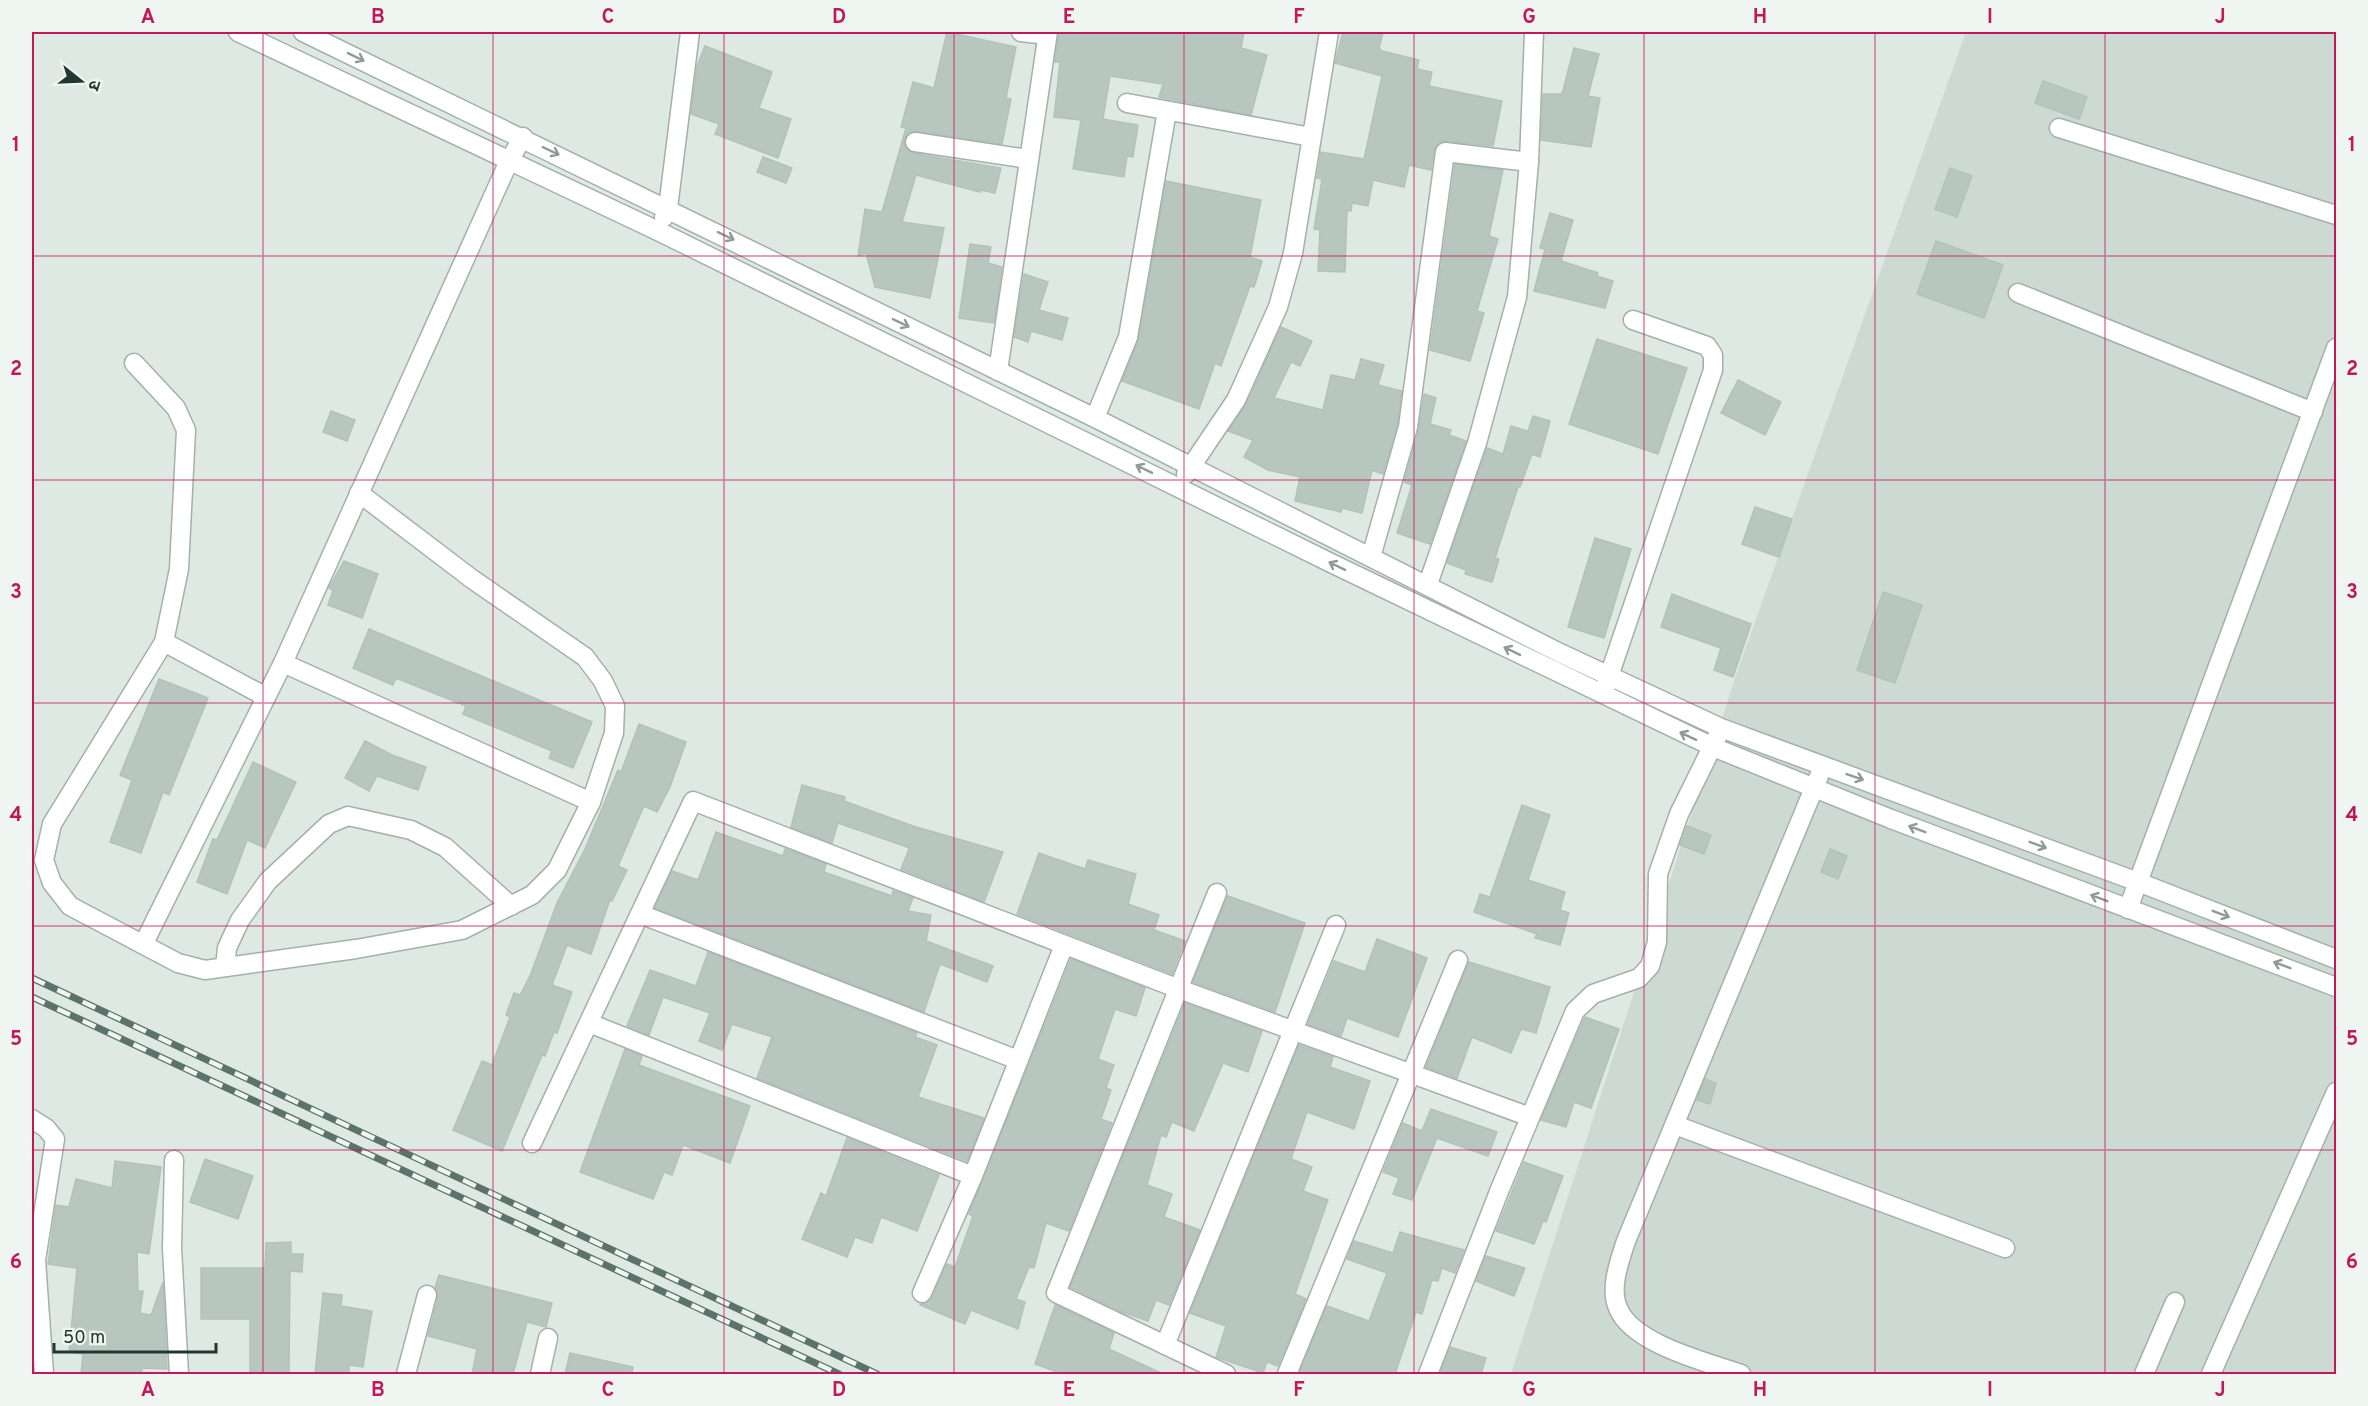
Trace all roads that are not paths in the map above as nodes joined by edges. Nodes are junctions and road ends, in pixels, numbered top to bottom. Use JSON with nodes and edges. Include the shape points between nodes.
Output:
{"nodes":[{"id":1,"x":238,"y":32,"type":"edge"},
{"id":2,"x":303,"y":32,"type":"edge"},
{"id":3,"x":690,"y":32,"type":"edge"},
{"id":4,"x":1021,"y":32,"type":"edge"},
{"id":5,"x":1329,"y":32,"type":"edge"},
{"id":6,"x":1534,"y":32,"type":"edge"},
{"id":7,"x":1047,"y":33,"type":"edge"},
{"id":8,"x":1127,"y":103,"type":"dead end"},
{"id":9,"x":1167,"y":111,"type":"junction"},
{"id":10,"x":2059,"y":128,"type":"dead end"},
{"id":11,"x":523,"y":137,"type":"junction"},
{"id":12,"x":1311,"y":137,"type":"junction"},
{"id":13,"x":915,"y":142,"type":"dead end"},
{"id":14,"x":1028,"y":159,"type":"junction"},
{"id":15,"x":509,"y":161,"type":"junction"},
{"id":16,"x":1529,"y":162,"type":"junction"},
{"id":17,"x":668,"y":208,"type":"junction"},
{"id":18,"x":2337,"y":216,"type":"edge"},
{"id":19,"x":658,"y":231,"type":"junction"},
{"id":20,"x":2018,"y":294,"type":"dead end"},
{"id":21,"x":1633,"y":320,"type":"dead end"},
{"id":22,"x":2337,"y":348,"type":"edge"},
{"id":23,"x":134,"y":363,"type":"dead end"},
{"id":24,"x":999,"y":371,"type":"junction"},
{"id":25,"x":2313,"y":412,"type":"junction"},
{"id":26,"x":1095,"y":418,"type":"junction"},
{"id":27,"x":1191,"y":466,"type":"junction"},
{"id":28,"x":1179,"y":486,"type":"junction"},
{"id":29,"x":359,"y":493,"type":"junction"},
{"id":30,"x":1371,"y":557,"type":"junction"},
{"id":31,"x":1428,"y":584,"type":"junction"},
{"id":32,"x":164,"y":642,"type":"junction"},
{"id":33,"x":283,"y":663,"type":"junction"},
{"id":34,"x":1610,"y":676,"type":"junction"},
{"id":35,"x":1602,"y":695,"type":"junction"},
{"id":36,"x":266,"y":697,"type":"junction"},
{"id":37,"x":1721,"y":728,"type":"junction"},
{"id":38,"x":1713,"y":747,"type":"junction"},
{"id":39,"x":1823,"y":766,"type":"junction"},
{"id":40,"x":1815,"y":786,"type":"junction"},
{"id":41,"x":591,"y":802,"type":"junction"},
{"id":42,"x":2138,"y":882,"type":"junction"},
{"id":43,"x":1217,"y":893,"type":"dead end"},
{"id":44,"x":511,"y":906,"type":"junction"},
{"id":45,"x":2128,"y":909,"type":"junction"},
{"id":46,"x":640,"y":914,"type":"junction"},
{"id":47,"x":1336,"y":925,"type":"dead end"},
{"id":48,"x":144,"y":943,"type":"junction"},
{"id":49,"x":1064,"y":945,"type":"junction"},
{"id":50,"x":2337,"y":959,"type":"edge"},
{"id":51,"x":1458,"y":960,"type":"dead end"},
{"id":52,"x":225,"y":967,"type":"junction"},
{"id":53,"x":2337,"y":987,"type":"edge"},
{"id":54,"x":1179,"y":989,"type":"junction"},
{"id":55,"x":589,"y":1023,"type":"junction"},
{"id":56,"x":1294,"y":1031,"type":"junction"},
{"id":57,"x":1018,"y":1060,"type":"junction"},
{"id":58,"x":1410,"y":1074,"type":"junction"},
{"id":59,"x":2337,"y":1092,"type":"edge"},
{"id":60,"x":1530,"y":1118,"type":"junction"},
{"id":61,"x":32,"y":1119,"type":"edge"},
{"id":62,"x":1675,"y":1125,"type":"junction"},
{"id":63,"x":532,"y":1143,"type":"dead end"},
{"id":64,"x":174,"y":1160,"type":"dead end"},
{"id":65,"x":973,"y":1176,"type":"junction"},
{"id":66,"x":2006,"y":1248,"type":"dead end"},
{"id":67,"x":34,"y":1259,"type":"edge"},
{"id":68,"x":922,"y":1293,"type":"dead end"},
{"id":69,"x":427,"y":1295,"type":"dead end"},
{"id":70,"x":2175,"y":1302,"type":"dead end"},
{"id":71,"x":548,"y":1338,"type":"dead end"},
{"id":72,"x":1165,"y":1345,"type":"junction"},
{"id":73,"x":44,"y":1374,"type":"edge"},
{"id":74,"x":179,"y":1374,"type":"edge"},
{"id":75,"x":406,"y":1374,"type":"edge"},
{"id":76,"x":540,"y":1374,"type":"edge"},
{"id":77,"x":1226,"y":1374,"type":"edge"},
{"id":78,"x":1287,"y":1374,"type":"edge"},
{"id":79,"x":1428,"y":1374,"type":"edge"},
{"id":80,"x":1741,"y":1374,"type":"edge"},
{"id":81,"x":2144,"y":1374,"type":"edge"},
{"id":82,"x":2211,"y":1374,"type":"edge"}],
"edges":[{"from":1,"to":15,"type":"street"},
{"from":2,"to":11,"type":"street","one_way":true},
{"from":3,"to":17,"type":"street"},
{"from":4,"to":7,"type":"street"},
{"from":5,"to":12,"type":"street"},
{"from":6,"to":16,"type":"street"},
{"from":7,"to":14,"type":"street"},
{"from":8,"to":9,"type":"street"},
{"from":9,"to":12,"type":"street"},
{"from":9,"to":26,"type":"street","via":[[1128,337]]},
{"from":10,"to":18,"type":"street"},
{"from":11,"to":15,"type":"street"},
{"from":11,"to":17,"type":"street","one_way":true},
{"from":12,"to":27,"type":"street","via":[[1293,253],[1278,307],[1236,400]]},
{"from":13,"to":14,"type":"street"},
{"from":14,"to":24,"type":"street"},
{"from":15,"to":19,"type":"street"},
{"from":15,"to":29,"type":"street"},
{"from":16,"to":30,"type":"street","via":[[1445,152],[1408,427]]},
{"from":16,"to":31,"type":"street","via":[[1517,297],[1477,443]]},
{"from":17,"to":19,"type":"street"},
{"from":17,"to":24,"type":"street","one_way":true},
{"from":28,"to":19,"type":"street","one_way":true},
{"from":20,"to":25,"type":"street"},
{"from":21,"to":34,"type":"street","via":[[1707,346],[1713,355],[1713,370]]},
{"from":22,"to":25,"type":"street"},
{"from":23,"to":32,"type":"street","via":[[176,408],[186,430],[179,569]]},
{"from":24,"to":26,"type":"street"},
{"from":25,"to":42,"type":"street"},
{"from":26,"to":27,"type":"street"},
{"from":27,"to":28,"type":"street"},
{"from":27,"to":30,"type":"street"},
{"from":35,"to":28,"type":"street","one_way":true},
{"from":29,"to":33,"type":"street"},
{"from":29,"to":41,"type":"street","via":[[471,579],[585,657],[615,706],[614,734]]},
{"from":30,"to":31,"type":"street"},
{"from":31,"to":34,"type":"street"},
{"from":32,"to":36,"type":"street"},
{"from":32,"to":48,"type":"street","via":[[52,824],[44,860],[52,883],[70,906]]},
{"from":33,"to":36,"type":"street"},
{"from":33,"to":41,"type":"street"},
{"from":34,"to":35,"type":"street"},
{"from":34,"to":37,"type":"street"},
{"from":38,"to":35,"type":"street","one_way":true},
{"from":36,"to":48,"type":"street"},
{"from":37,"to":38,"type":"street"},
{"from":37,"to":39,"type":"street"},
{"from":38,"to":40,"type":"street"},
{"from":38,"to":60,"type":"street","via":[[1678,814],[1658,874],[1657,942],[1650,966],[1639,978],[1593,994],[1575,1011]]},
{"from":39,"to":40,"type":"street"},
{"from":39,"to":42,"type":"street","one_way":true},
{"from":45,"to":40,"type":"street","one_way":true},
{"from":40,"to":62,"type":"street"},
{"from":41,"to":44,"type":"street","via":[[557,870],[532,895]]},
{"from":42,"to":45,"type":"street"},
{"from":42,"to":50,"type":"street","one_way":true},
{"from":43,"to":54,"type":"street"},
{"from":44,"to":52,"type":"street","via":[[462,930]]},
{"from":44,"to":52,"type":"street","via":[[445,847],[411,830],[348,816],[329,824],[268,881],[240,920],[227,948]]},
{"from":53,"to":45,"type":"street","one_way":true},
{"from":46,"to":49,"type":"street","via":[[693,801]]},
{"from":46,"to":55,"type":"street"},
{"from":46,"to":57,"type":"street"},
{"from":47,"to":56,"type":"street"},
{"from":48,"to":52,"type":"street","via":[[178,963],[205,970]]},
{"from":49,"to":54,"type":"street"},
{"from":49,"to":57,"type":"street"},
{"from":51,"to":58,"type":"street"},
{"from":54,"to":56,"type":"street"},
{"from":54,"to":72,"type":"street","via":[[1056,1293]]},
{"from":55,"to":63,"type":"street"},
{"from":55,"to":65,"type":"street"},
{"from":56,"to":58,"type":"street"},
{"from":56,"to":72,"type":"street"},
{"from":57,"to":65,"type":"street"},
{"from":58,"to":60,"type":"street"},
{"from":58,"to":78,"type":"street"},
{"from":59,"to":82,"type":"street"},
{"from":60,"to":79,"type":"street"},
{"from":61,"to":67,"type":"street","via":[[55,1139]]},
{"from":62,"to":66,"type":"street"},
{"from":62,"to":80,"type":"street","via":[[1619,1262],[1617,1307],[1627,1324],[1645,1337]]},
{"from":64,"to":74,"type":"street","via":[[172,1248]]},
{"from":65,"to":68,"type":"street"},
{"from":67,"to":73,"type":"street"},
{"from":69,"to":75,"type":"street"},
{"from":70,"to":81,"type":"street"},
{"from":71,"to":76,"type":"street"},
{"from":72,"to":77,"type":"street"}]}
